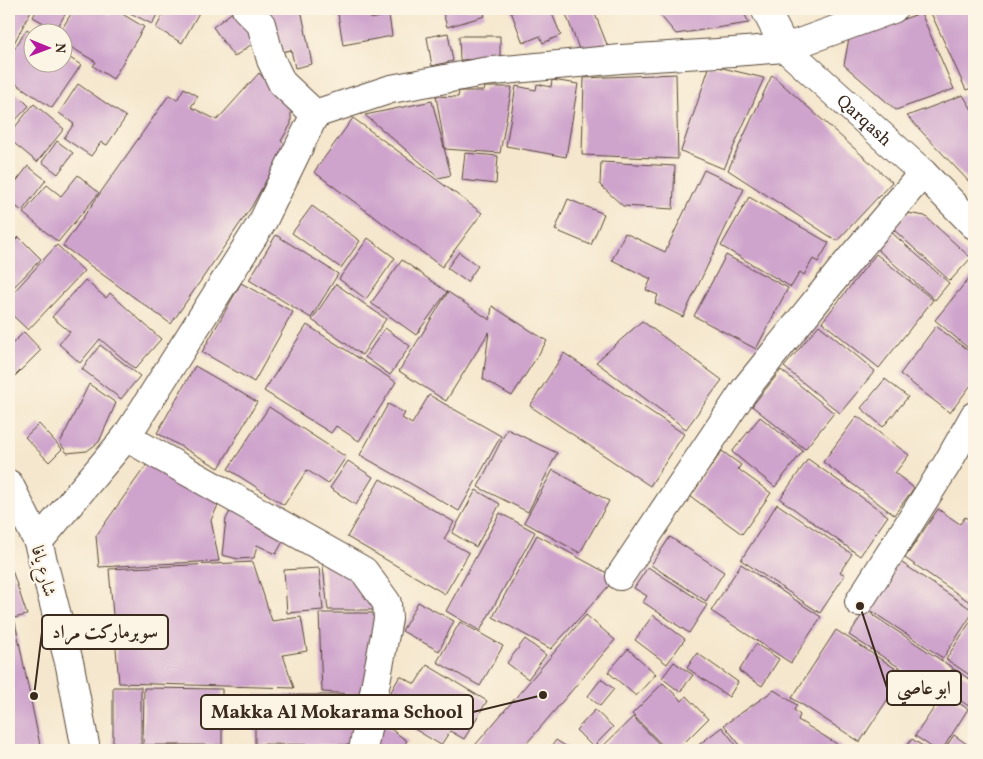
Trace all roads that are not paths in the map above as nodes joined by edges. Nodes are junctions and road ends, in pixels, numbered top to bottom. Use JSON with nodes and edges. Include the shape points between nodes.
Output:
{"nodes":[{"id":1,"x":246,"y":9,"type":"edge"},
{"id":2,"x":766,"y":9,"type":"edge"},
{"id":3,"x":893,"y":9,"type":"edge"},
{"id":4,"x":785,"y":48,"type":"junction"},
{"id":5,"x":315,"y":114,"type":"junction"},
{"id":6,"x":923,"y":173,"type":"junction"},
{"id":7,"x":974,"y":225,"type":"edge"},
{"id":8,"x":974,"y":416,"type":"edge"},
{"id":9,"x":126,"y":436,"type":"junction"},
{"id":10,"x":9,"y":484,"type":"edge"},
{"id":11,"x":38,"y":542,"type":"junction"},
{"id":12,"x":620,"y":576,"type":"dead end"},
{"id":13,"x":859,"y":602,"type":"dead end"},
{"id":14,"x":86,"y":750,"type":"edge"},
{"id":15,"x":363,"y":750,"type":"edge"}],
"edges":[{"from":1,"to":5,"type":"street","via":[[261,24],[271,60],[282,83]]},
{"from":2,"to":4,"type":"street","name":"Qarqash"},
{"from":3,"to":4,"type":"street"},
{"from":4,"to":5,"type":"street","via":[[483,72],[391,89]]},
{"from":4,"to":6,"type":"street","name":"Qarqash"},
{"from":5,"to":9,"type":"street","via":[[263,221]]},
{"from":6,"to":7,"type":"street","name":"Qarqash"},
{"from":6,"to":12,"type":"street","via":[[746,388]]},
{"from":8,"to":13,"type":"street"},
{"from":9,"to":11,"type":"street"},
{"from":9,"to":15,"type":"street","via":[[364,571],[387,603],[388,618]]},
{"from":10,"to":11,"type":"street","name":"شارع يافا"},
{"from":11,"to":14,"type":"street","name":"شارع يافا","via":[[70,666]]}]}
